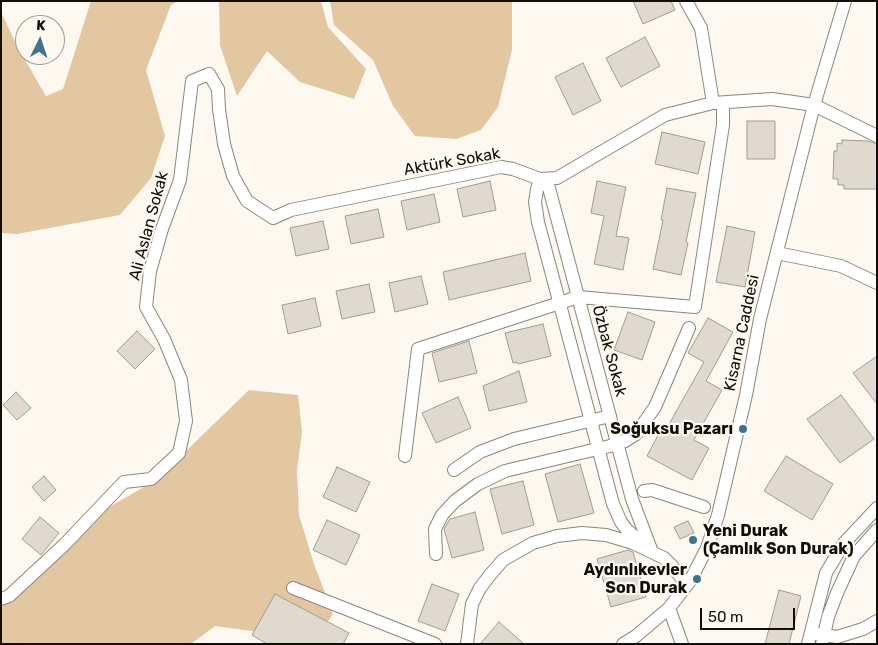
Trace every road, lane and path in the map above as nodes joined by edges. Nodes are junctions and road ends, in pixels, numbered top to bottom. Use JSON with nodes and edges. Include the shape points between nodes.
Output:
{"nodes":[{"id":1,"x":686,"y":1,"type":"edge"},
{"id":2,"x":845,"y":1,"type":"edge"},
{"id":3,"x":209,"y":74,"type":"joint"},
{"id":4,"x":718,"y":103,"type":"junction"},
{"id":5,"x":814,"y":105,"type":"junction"},
{"id":6,"x":877,"y":136,"type":"edge"},
{"id":7,"x":540,"y":179,"type":"junction"},
{"id":8,"x":777,"y":253,"type":"junction"},
{"id":9,"x":877,"y":283,"type":"edge"},
{"id":10,"x":578,"y":297,"type":"junction"},
{"id":11,"x":560,"y":303,"type":"junction"},
{"id":12,"x":689,"y":328,"type":"dead end"},
{"id":13,"x":610,"y":416,"type":"junction"},
{"id":14,"x":590,"y":420,"type":"junction"},
{"id":15,"x":617,"y":443,"type":"junction"},
{"id":16,"x":598,"y":449,"type":"junction"},
{"id":17,"x":404,"y":456,"type":"dead end"},
{"id":18,"x":454,"y":470,"type":"dead end"},
{"id":19,"x":644,"y":491,"type":"dead end"},
{"id":20,"x":704,"y":507,"type":"dead end"},
{"id":21,"x":877,"y":508,"type":"edge"},
{"id":22,"x":877,"y":530,"type":"edge"},
{"id":23,"x":652,"y":552,"type":"junction"},
{"id":24,"x":436,"y":554,"type":"dead end"},
{"id":25,"x":687,"y":585,"type":"junction"},
{"id":26,"x":292,"y":588,"type":"dead end"},
{"id":27,"x":1,"y":599,"type":"edge"},
{"id":28,"x":669,"y":608,"type":"junction"},
{"id":29,"x":877,"y":621,"type":"edge"},
{"id":30,"x":809,"y":639,"type":"edge"},
{"id":31,"x":823,"y":639,"type":"edge"},
{"id":32,"x":837,"y":640,"type":"edge"},
{"id":33,"x":435,"y":644,"type":"edge"},
{"id":34,"x":467,"y":644,"type":"edge"},
{"id":35,"x":623,"y":644,"type":"edge"},
{"id":36,"x":682,"y":644,"type":"edge"}],
"edges":[{"from":1,"to":4,"type":"street","via":[[701,28]]},
{"from":2,"to":5,"type":"street","name":"Kisarna Caddesi"},
{"from":3,"to":7,"type":"street","name":"Aktürk Sokak","via":[[218,89],[224,144],[233,176],[247,201],[273,218],[291,210],[501,167]]},
{"from":3,"to":27,"type":"street","name":"Ali Aslan Sokak","via":[[192,81],[180,180],[150,272],[146,307],[181,380],[186,421],[179,453],[151,479],[124,482],[64,545],[9,596]]},
{"from":4,"to":5,"type":"street","via":[[772,99]]},
{"from":4,"to":7,"type":"street","via":[[665,115],[557,178]]},
{"from":4,"to":10,"type":"street","via":[[723,125],[695,307]]},
{"from":5,"to":6,"type":"street"},
{"from":5,"to":8,"type":"street","name":"Kisarna Caddesi"},
{"from":7,"to":10,"type":"street","name":"Özbak Sokak","via":[[549,188]]},
{"from":7,"to":11,"type":"street","via":[[535,202],[538,222]]},
{"from":8,"to":9,"type":"street","via":[[841,266]]},
{"from":8,"to":25,"type":"street","name":"Kisarna Caddesi","via":[[718,515],[707,548]]},
{"from":10,"to":11,"type":"street"},
{"from":10,"to":13,"type":"street","name":"Özbak Sokak"},
{"from":11,"to":14,"type":"street"},
{"from":11,"to":17,"type":"street","via":[[418,349]]},
{"from":12,"to":15,"type":"street","via":[[655,408],[636,434]]},
{"from":13,"to":14,"type":"street"},
{"from":13,"to":15,"type":"street","name":"Özbak Sokak"},
{"from":14,"to":16,"type":"street"},
{"from":14,"to":18,"type":"street","via":[[514,439],[480,452]]},
{"from":15,"to":16,"type":"street"},
{"from":15,"to":23,"type":"street","name":"Özbak Sokak","via":[[632,499]]},
{"from":16,"to":23,"type":"street","via":[[621,522]]},
{"from":16,"to":24,"type":"street","via":[[505,471],[478,484],[442,515],[435,530]]},
{"from":19,"to":20,"type":"street","via":[[652,490]]},
{"from":21,"to":30,"type":"street","via":[[844,543],[826,573]]},
{"from":22,"to":31,"type":"street","via":[[854,556],[837,592]]},
{"from":23,"to":25,"type":"street","via":[[664,558]]},
{"from":23,"to":34,"type":"street","via":[[606,535],[582,532],[533,543],[503,560],[480,588],[472,604]]},
{"from":25,"to":28,"type":"street","name":"Kisarna Caddesi"},
{"from":26,"to":33,"type":"street"},
{"from":28,"to":35,"type":"street","name":"Kisarna Caddesi"},
{"from":28,"to":36,"type":"street"},
{"from":29,"to":32,"type":"street"},
{"from":30,"to":31,"type":"street"},
{"from":31,"to":32,"type":"street"}]}
